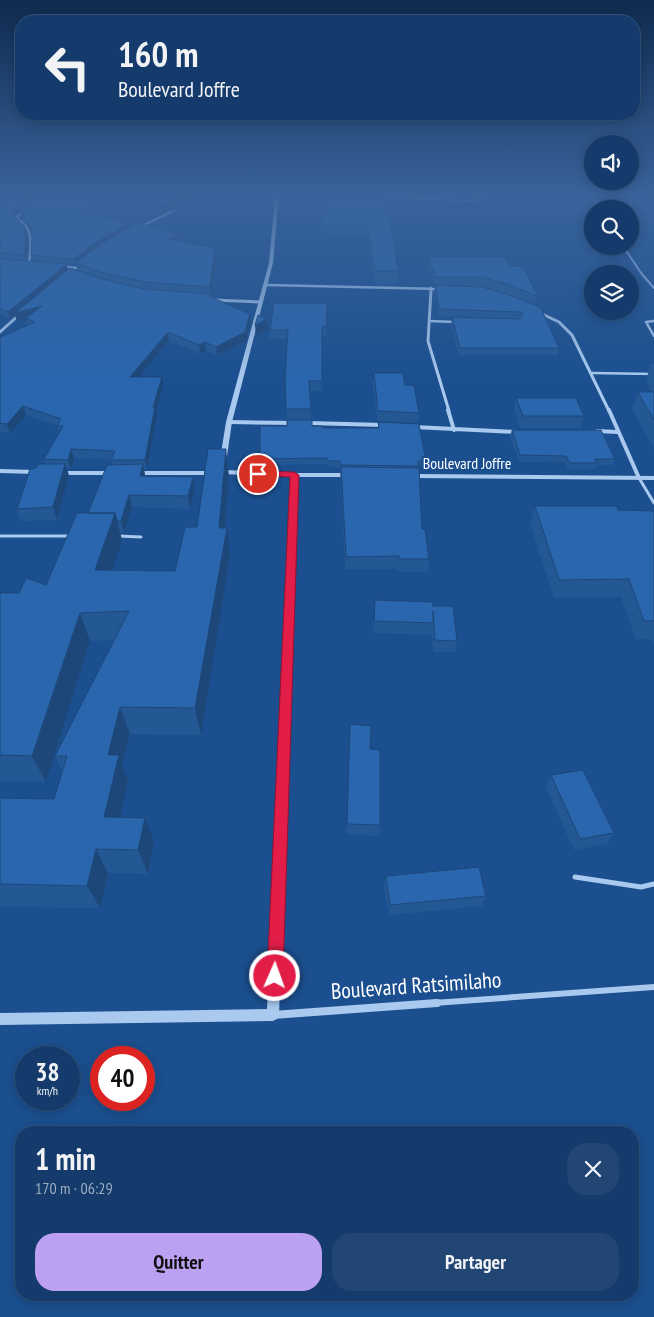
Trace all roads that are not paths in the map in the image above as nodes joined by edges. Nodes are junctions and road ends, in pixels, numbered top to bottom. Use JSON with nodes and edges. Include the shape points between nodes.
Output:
{"nodes":[{"id":1,"x":29,"y":257,"type":"edge"},
{"id":2,"x":272,"y":257,"type":"edge"},
{"id":3,"x":631,"y":257,"type":"edge"},
{"id":4,"x":84,"y":262,"type":"edge"},
{"id":5,"x":38,"y":264,"type":"edge"},
{"id":6,"x":57,"y":266,"type":"edge"},
{"id":7,"x":76,"y":268,"type":"junction"},
{"id":8,"x":71,"y":272,"type":"edge"},
{"id":9,"x":267,"y":285,"type":"junction"},
{"id":10,"x":431,"y":288,"type":"junction"},
{"id":11,"x":654,"y":288,"type":"edge"},
{"id":12,"x":451,"y":289,"type":"edge"},
{"id":13,"x":207,"y":300,"type":"edge"},
{"id":14,"x":260,"y":302,"type":"junction"},
{"id":15,"x":27,"y":309,"type":"edge"},
{"id":16,"x":533,"y":310,"type":"edge"},
{"id":17,"x":654,"y":321,"type":"edge"},
{"id":18,"x":430,"y":322,"type":"junction"},
{"id":19,"x":459,"y":322,"type":"edge"},
{"id":20,"x":0,"y":332,"type":"edge"},
{"id":21,"x":654,"y":336,"type":"edge"},
{"id":22,"x":592,"y":373,"type":"junction"},
{"id":23,"x":654,"y":374,"type":"edge"},
{"id":24,"x":229,"y":422,"type":"junction"},
{"id":25,"x":388,"y":426,"type":"edge"},
{"id":26,"x":407,"y":427,"type":"edge"},
{"id":27,"x":454,"y":430,"type":"junction"},
{"id":28,"x":592,"y":431,"type":"edge"},
{"id":29,"x":521,"y":432,"type":"edge"},
{"id":30,"x":616,"y":432,"type":"junction"},
{"id":31,"x":0,"y":471,"type":"edge"},
{"id":32,"x":39,"y":472,"type":"edge"},
{"id":33,"x":58,"y":472,"type":"edge"},
{"id":34,"x":221,"y":472,"type":"junction"},
{"id":35,"x":117,"y":473,"type":"edge"},
{"id":36,"x":136,"y":473,"type":"edge"},
{"id":37,"x":294,"y":475,"type":"junction"},
{"id":38,"x":352,"y":476,"type":"edge"},
{"id":39,"x":409,"y":476,"type":"edge"},
{"id":40,"x":639,"y":478,"type":"junction"},
{"id":41,"x":654,"y":478,"type":"edge"},
{"id":42,"x":654,"y":503,"type":"edge"},
{"id":43,"x":0,"y":536,"type":"edge"},
{"id":44,"x":75,"y":536,"type":"edge"},
{"id":45,"x":112,"y":536,"type":"edge"},
{"id":46,"x":141,"y":537,"type":"dead end"},
{"id":47,"x":575,"y":877,"type":"dead end"},
{"id":48,"x":654,"y":884,"type":"edge"},
{"id":49,"x":654,"y":988,"type":"edge"},
{"id":50,"x":273,"y":1015,"type":"junction"},
{"id":51,"x":0,"y":1019,"type":"edge"}],
"edges":[{"from":1,"to":5,"type":"street","via":[[29,263]]},
{"from":2,"to":9,"type":"street"},
{"from":3,"to":11,"type":"lane"},
{"from":4,"to":7,"type":"street"},
{"from":6,"to":7,"type":"street"},
{"from":7,"to":8,"type":"street"},
{"from":9,"to":10,"type":"street"},
{"from":9,"to":14,"type":"street"},
{"from":10,"to":12,"type":"street"},
{"from":10,"to":18,"type":"street"},
{"from":13,"to":14,"type":"street"},
{"from":14,"to":24,"type":"street"},
{"from":15,"to":20,"type":"street"},
{"from":16,"to":22,"type":"street","via":[[559,322],[572,335]]},
{"from":17,"to":21,"type":"lane","via":[[646,322]]},
{"from":18,"to":19,"type":"lane"},
{"from":18,"to":27,"type":"street","via":[[428,341]]},
{"from":22,"to":23,"type":"lane"},
{"from":22,"to":30,"type":"street"},
{"from":24,"to":25,"type":"street"},
{"from":24,"to":34,"type":"street"},
{"from":26,"to":27,"type":"street"},
{"from":27,"to":29,"type":"street"},
{"from":28,"to":30,"type":"street"},
{"from":30,"to":40,"type":"street"},
{"from":31,"to":32,"type":"street"},
{"from":33,"to":35,"type":"street"},
{"from":34,"to":36,"type":"street"},
{"from":34,"to":37,"type":"street"},
{"from":37,"to":38,"type":"street"},
{"from":37,"to":50,"type":"street"},
{"from":39,"to":40,"type":"street","name":"Boulevard Joffre"},
{"from":40,"to":41,"type":"street","name":"Boulevard Joffre"},
{"from":40,"to":42,"type":"lane"},
{"from":43,"to":44,"type":"lane"},
{"from":45,"to":46,"type":"lane"},
{"from":47,"to":48,"type":"lane","via":[[641,887]]},
{"from":49,"to":50,"type":"street","name":"Boulevard Ratsimilaho"},
{"from":50,"to":51,"type":"street","name":"Boulevard Ratsimilaho"}]}
